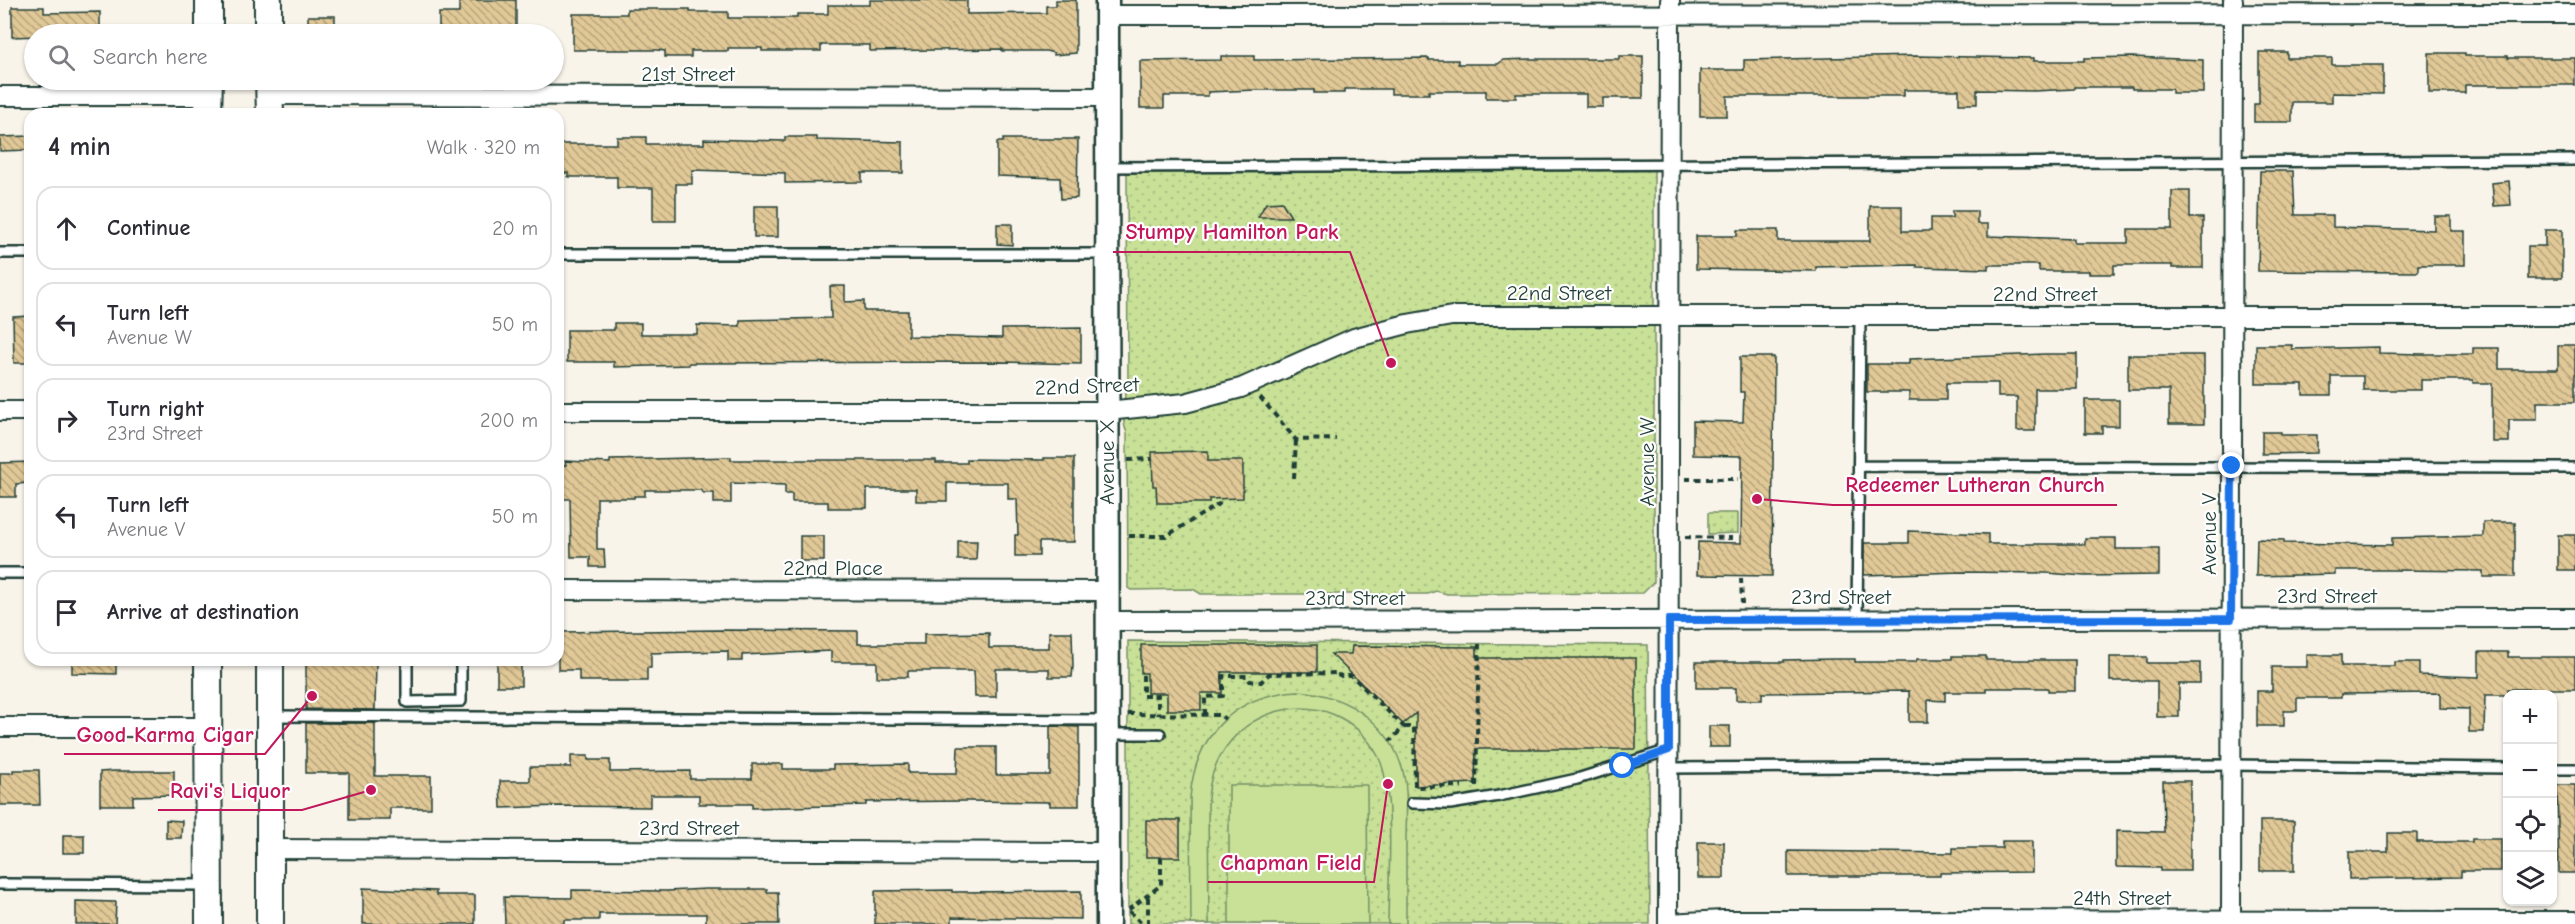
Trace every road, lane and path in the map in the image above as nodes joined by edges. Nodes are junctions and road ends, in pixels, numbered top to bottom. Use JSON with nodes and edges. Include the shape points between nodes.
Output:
{"nodes":[{"id":1,"x":209,"y":0,"type":"edge"},
{"id":2,"x":268,"y":0,"type":"edge"},
{"id":3,"x":1107,"y":7,"type":"edge"},
{"id":4,"x":1670,"y":7,"type":"edge"},
{"id":5,"x":2233,"y":7,"type":"edge"},
{"id":6,"x":2575,"y":14,"type":"edge"},
{"id":7,"x":209,"y":24,"type":"edge"},
{"id":8,"x":268,"y":24,"type":"edge"},
{"id":9,"x":0,"y":96,"type":"edge"},
{"id":10,"x":269,"y":96,"type":"edge"},
{"id":11,"x":209,"y":97,"type":"edge"},
{"id":12,"x":1107,"y":97,"type":"junction"},
{"id":13,"x":2575,"y":160,"type":"edge"},
{"id":14,"x":2232,"y":161,"type":"junction"},
{"id":15,"x":1670,"y":164,"type":"junction"},
{"id":16,"x":1107,"y":166,"type":"junction"},
{"id":17,"x":0,"y":253,"type":"edge"},
{"id":18,"x":24,"y":253,"type":"edge"},
{"id":19,"x":564,"y":254,"type":"edge"},
{"id":20,"x":1107,"y":254,"type":"junction"},
{"id":21,"x":1669,"y":316,"type":"junction"},
{"id":22,"x":1860,"y":316,"type":"junction"},
{"id":23,"x":2232,"y":316,"type":"junction"},
{"id":24,"x":2575,"y":316,"type":"edge"},
{"id":25,"x":1259,"y":397,"type":"dead end"},
{"id":26,"x":0,"y":411,"type":"edge"},
{"id":27,"x":24,"y":411,"type":"edge"},
{"id":28,"x":564,"y":411,"type":"edge"},
{"id":29,"x":1107,"y":411,"type":"junction"},
{"id":30,"x":1336,"y":439,"type":"dead end"},
{"id":31,"x":1296,"y":440,"type":"junction"},
{"id":32,"x":1152,"y":459,"type":"dead end"},
{"id":33,"x":1128,"y":460,"type":"dead end"},
{"id":34,"x":1859,"y":466,"type":"junction"},
{"id":35,"x":2232,"y":466,"type":"junction"},
{"id":36,"x":2575,"y":468,"type":"edge"},
{"id":37,"x":1294,"y":478,"type":"dead end"},
{"id":38,"x":1669,"y":479,"type":"junction"},
{"id":39,"x":1738,"y":479,"type":"dead end"},
{"id":40,"x":1220,"y":498,"type":"dead end"},
{"id":41,"x":1129,"y":536,"type":"dead end"},
{"id":42,"x":1669,"y":536,"type":"junction"},
{"id":43,"x":1732,"y":538,"type":"dead end"},
{"id":44,"x":0,"y":573,"type":"edge"},
{"id":45,"x":24,"y":573,"type":"edge"},
{"id":46,"x":1741,"y":578,"type":"dead end"},
{"id":47,"x":564,"y":590,"type":"edge"},
{"id":48,"x":1107,"y":591,"type":"junction"},
{"id":49,"x":2575,"y":618,"type":"edge"},
{"id":50,"x":1857,"y":619,"type":"junction"},
{"id":51,"x":2231,"y":619,"type":"junction"},
{"id":52,"x":1669,"y":620,"type":"junction"},
{"id":53,"x":1743,"y":620,"type":"junction"},
{"id":54,"x":1107,"y":621,"type":"junction"},
{"id":55,"x":1479,"y":644,"type":"dead end"},
{"id":56,"x":208,"y":666,"type":"edge"},
{"id":57,"x":270,"y":666,"type":"edge"},
{"id":58,"x":407,"y":666,"type":"edge"},
{"id":59,"x":461,"y":666,"type":"edge"},
{"id":60,"x":1143,"y":675,"type":"dead end"},
{"id":61,"x":1158,"y":715,"type":"junction"},
{"id":62,"x":1205,"y":715,"type":"junction"},
{"id":63,"x":269,"y":716,"type":"junction"},
{"id":64,"x":1225,"y":719,"type":"dead end"},
{"id":65,"x":1114,"y":723,"type":"junction"},
{"id":66,"x":0,"y":727,"type":"edge"},
{"id":67,"x":209,"y":727,"type":"junction"},
{"id":68,"x":1404,"y":727,"type":"junction"},
{"id":69,"x":1160,"y":734,"type":"dead end"},
{"id":70,"x":1390,"y":741,"type":"dead end"},
{"id":71,"x":1669,"y":759,"type":"junction"},
{"id":72,"x":2231,"y":765,"type":"junction"},
{"id":73,"x":2503,"y":768,"type":"edge"},
{"id":74,"x":2557,"y":769,"type":"edge"},
{"id":75,"x":2575,"y":769,"type":"edge"},
{"id":76,"x":1412,"y":803,"type":"dead end"},
{"id":77,"x":270,"y":849,"type":"junction"},
{"id":78,"x":1107,"y":852,"type":"junction"},
{"id":79,"x":1161,"y":856,"type":"dead end"},
{"id":80,"x":0,"y":884,"type":"edge"},
{"id":81,"x":209,"y":885,"type":"junction"},
{"id":82,"x":1148,"y":895,"type":"junction"},
{"id":83,"x":1128,"y":910,"type":"dead end"},
{"id":84,"x":2575,"y":921,"type":"edge"},
{"id":85,"x":2231,"y":922,"type":"edge"},
{"id":86,"x":1668,"y":923,"type":"edge"},
{"id":87,"x":209,"y":924,"type":"edge"},
{"id":88,"x":270,"y":924,"type":"edge"},
{"id":89,"x":1107,"y":924,"type":"edge"},
{"id":90,"x":1148,"y":924,"type":"edge"}],
"edges":[{"from":1,"to":7,"type":"main road"},
{"from":2,"to":8,"type":"main road"},
{"from":3,"to":4,"type":"street"},
{"from":3,"to":12,"type":"street","name":"Avenue X"},
{"from":4,"to":5,"type":"street"},
{"from":4,"to":15,"type":"street","name":"Avenue W"},
{"from":5,"to":6,"type":"street"},
{"from":5,"to":14,"type":"street","name":"Avenue V"},
{"from":9,"to":11,"type":"street"},
{"from":10,"to":12,"type":"street","name":"21st Street"},
{"from":12,"to":16,"type":"street","name":"Avenue X"},
{"from":13,"to":14,"type":"lane"},
{"from":14,"to":15,"type":"lane"},
{"from":14,"to":23,"type":"street","name":"Avenue V"},
{"from":15,"to":16,"type":"lane"},
{"from":15,"to":21,"type":"street","name":"Avenue W"},
{"from":16,"to":20,"type":"street","name":"Avenue X"},
{"from":17,"to":18,"type":"lane"},
{"from":19,"to":20,"type":"lane"},
{"from":20,"to":29,"type":"street","name":"Avenue X"},
{"from":21,"to":22,"type":"street","name":"22nd Street"},
{"from":21,"to":29,"type":"street","name":"22nd Street","via":[[1452,316],[1354,338],[1241,388],[1185,403]]},
{"from":21,"to":38,"type":"street","name":"Avenue W"},
{"from":22,"to":23,"type":"street","name":"22nd Street"},
{"from":22,"to":34,"type":"lane"},
{"from":23,"to":24,"type":"street","name":"22nd Street"},
{"from":23,"to":35,"type":"street","name":"Avenue V"},
{"from":25,"to":31,"type":"path"},
{"from":26,"to":27,"type":"street"},
{"from":28,"to":29,"type":"street","name":"22nd Street"},
{"from":29,"to":48,"type":"street","name":"Avenue X"},
{"from":30,"to":31,"type":"path"},
{"from":31,"to":37,"type":"path"},
{"from":32,"to":33,"type":"path"},
{"from":34,"to":35,"type":"lane"},
{"from":34,"to":50,"type":"lane"},
{"from":35,"to":36,"type":"lane"},
{"from":35,"to":51,"type":"street","name":"Avenue V"},
{"from":38,"to":39,"type":"path"},
{"from":38,"to":42,"type":"street","name":"Avenue W"},
{"from":40,"to":41,"type":"path","via":[[1219,504],[1166,536]]},
{"from":42,"to":43,"type":"path"},
{"from":42,"to":52,"type":"street","name":"Avenue W"},
{"from":44,"to":45,"type":"lane"},
{"from":46,"to":53,"type":"path"},
{"from":47,"to":48,"type":"street","name":"22nd Place"},
{"from":48,"to":54,"type":"street","name":"Avenue X"},
{"from":49,"to":51,"type":"street","name":"23rd Street"},
{"from":50,"to":51,"type":"street","name":"23rd Street"},
{"from":50,"to":53,"type":"street","name":"23rd Street"},
{"from":51,"to":72,"type":"street","name":"Avenue V"},
{"from":52,"to":53,"type":"street","name":"23rd Street"},
{"from":52,"to":54,"type":"street","name":"23rd Street"},
{"from":52,"to":71,"type":"street","name":"Avenue W"},
{"from":54,"to":65,"type":"street","name":"Avenue X"},
{"from":55,"to":68,"type":"path","via":[[1477,786],[1414,787],[1413,727]]},
{"from":56,"to":67,"type":"main road"},
{"from":57,"to":63,"type":"main road"},
{"from":58,"to":59,"type":"lane","via":[[407,702],[461,701]]},
{"from":60,"to":61,"type":"path","via":[[1143,696],[1158,696]]},
{"from":61,"to":62,"type":"path"},
{"from":61,"to":65,"type":"path"},
{"from":62,"to":64,"type":"path"},
{"from":62,"to":68,"type":"path","via":[[1205,697],[1223,696],[1223,676],[1247,676],[1250,681],[1261,682],[1269,674],[1339,673],[1352,676]]},
{"from":63,"to":65,"type":"lane"},
{"from":63,"to":77,"type":"main road"},
{"from":65,"to":69,"type":"lane"},
{"from":65,"to":78,"type":"street","name":"Avenue X"},
{"from":66,"to":67,"type":"street"},
{"from":67,"to":81,"type":"main road"},
{"from":68,"to":70,"type":"path"},
{"from":71,"to":72,"type":"lane"},
{"from":71,"to":76,"type":"lane","via":[[1499,796],[1450,804]]},
{"from":71,"to":86,"type":"street","name":"Avenue W"},
{"from":72,"to":73,"type":"lane"},
{"from":72,"to":85,"type":"street","name":"Avenue V"},
{"from":74,"to":75,"type":"lane"},
{"from":77,"to":78,"type":"street","name":"23rd Street"},
{"from":77,"to":88,"type":"main road"},
{"from":78,"to":89,"type":"street","name":"Avenue X"},
{"from":79,"to":82,"type":"path","via":[[1161,885]]},
{"from":80,"to":81,"type":"lane"},
{"from":81,"to":87,"type":"main road"},
{"from":82,"to":83,"type":"path"},
{"from":82,"to":90,"type":"path"},
{"from":84,"to":85,"type":"street","name":"24th Street"},
{"from":85,"to":86,"type":"street","name":"24th Street"}]}
